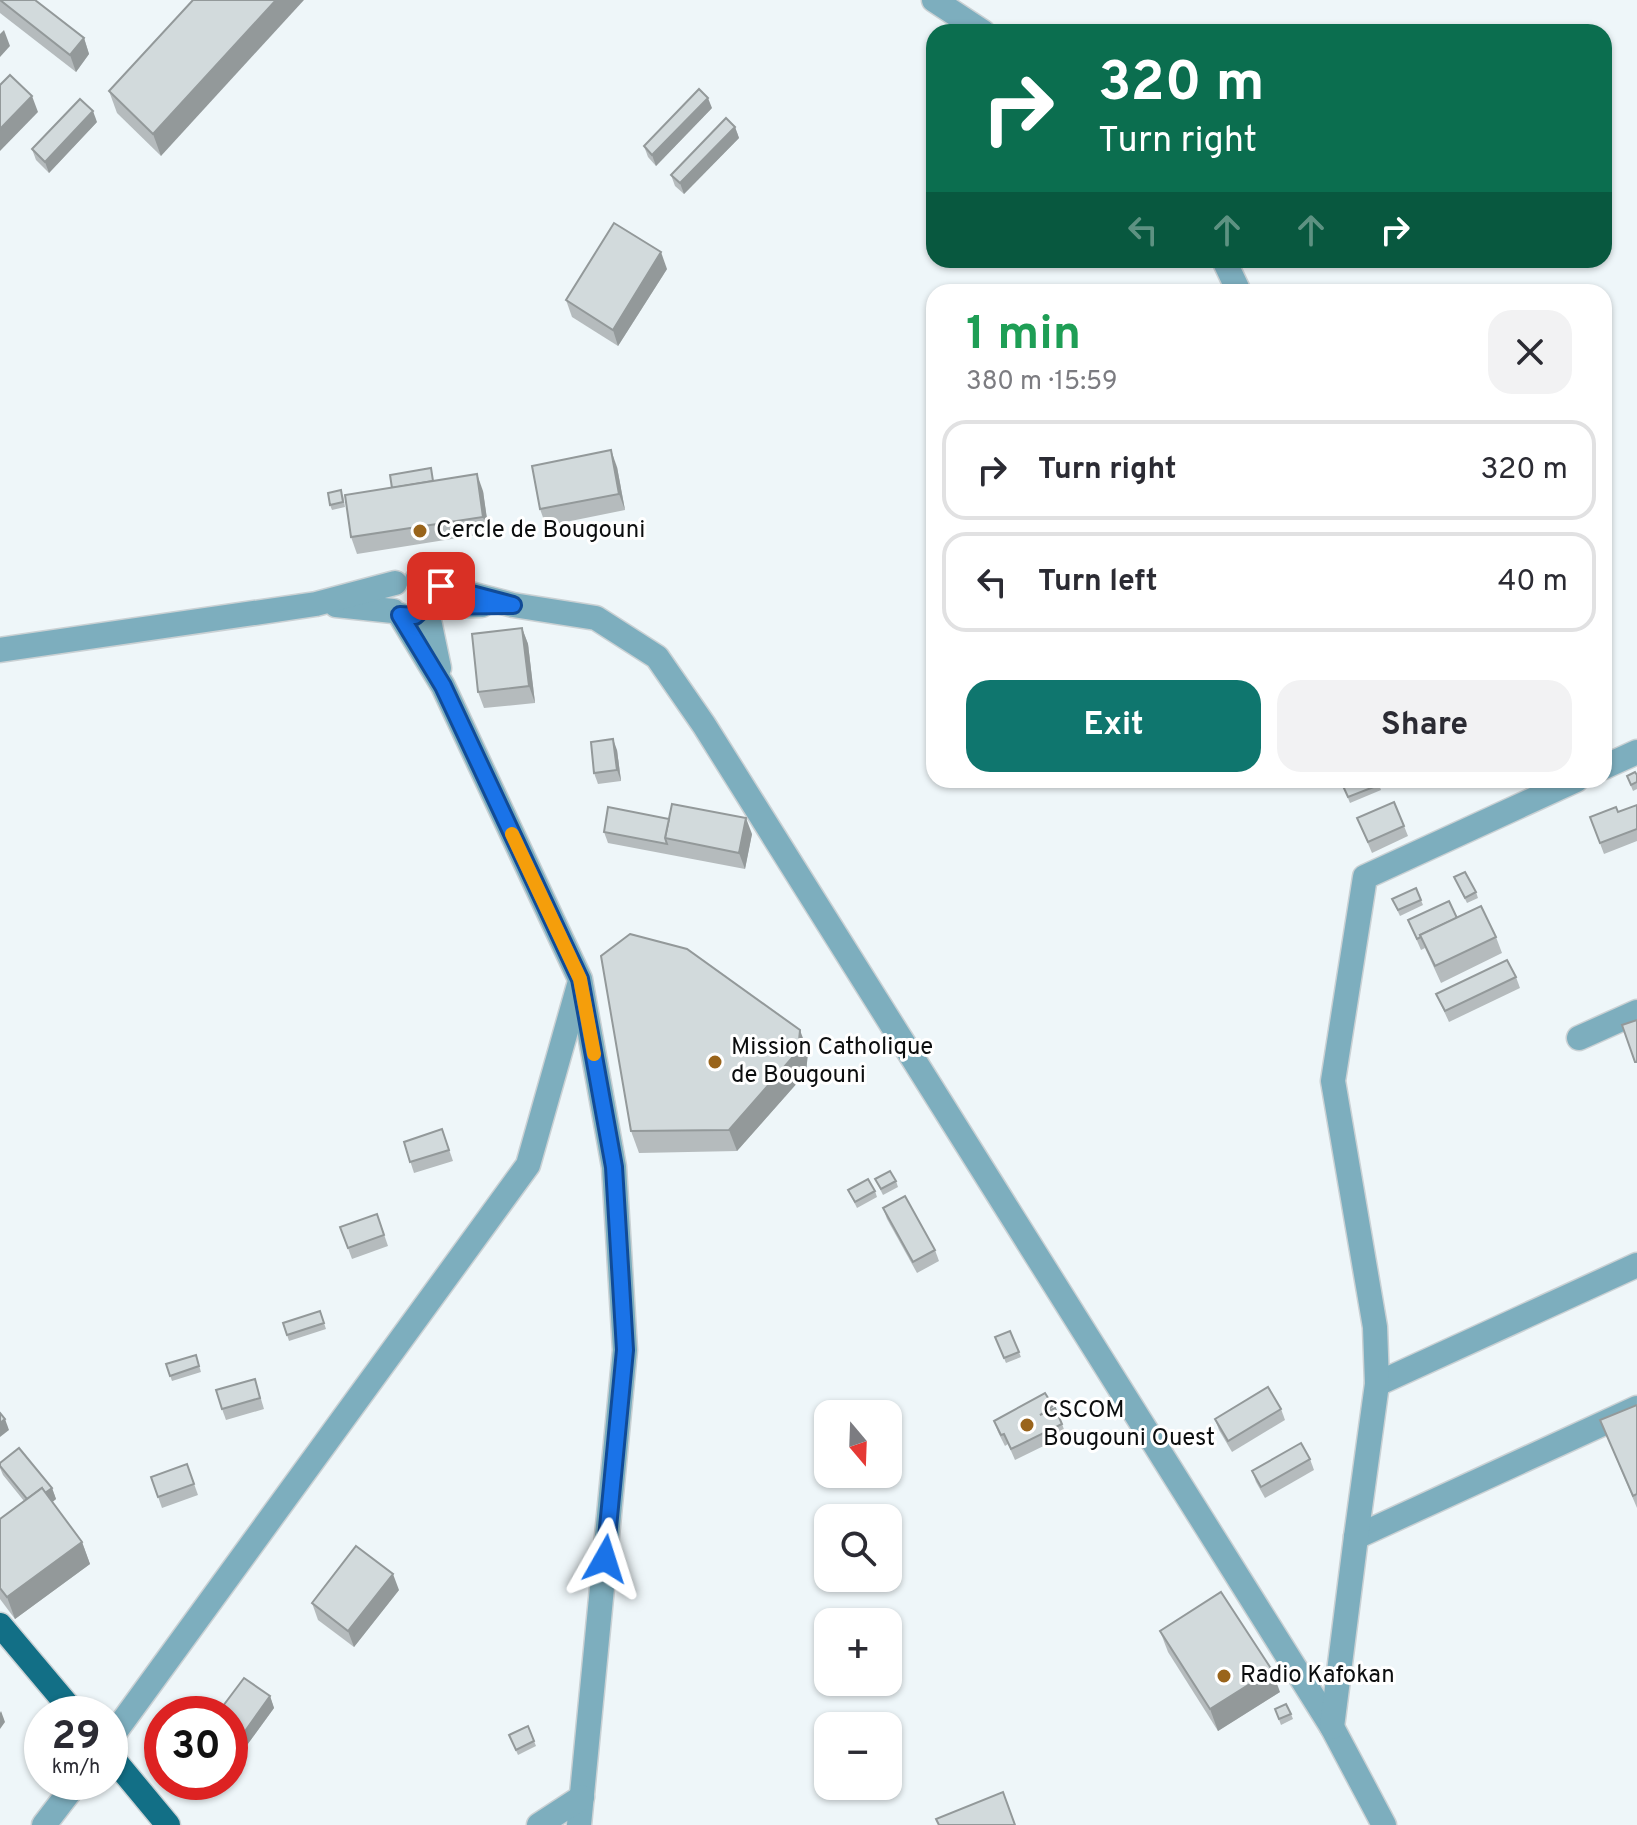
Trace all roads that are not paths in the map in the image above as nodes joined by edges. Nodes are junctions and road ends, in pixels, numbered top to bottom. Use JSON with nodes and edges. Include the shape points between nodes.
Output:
{"nodes":[{"id":1,"x":934,"y":0,"type":"edge"},
{"id":2,"x":971,"y":24,"type":"edge"},
{"id":3,"x":406,"y":581,"type":"junction"},
{"id":4,"x":316,"y":604,"type":"junction"},
{"id":5,"x":513,"y":605,"type":"junction"},
{"id":6,"x":426,"y":606,"type":"junction"},
{"id":7,"x":396,"y":613,"type":"junction"},
{"id":8,"x":0,"y":650,"type":"edge"},
{"id":9,"x":443,"y":686,"type":"junction"},
{"id":10,"x":1637,"y":752,"type":"edge"},
{"id":11,"x":1612,"y":763,"type":"edge"},
{"id":12,"x":1559,"y":788,"type":"edge"},
{"id":13,"x":580,"y":979,"type":"junction"},
{"id":14,"x":1637,"y":1012,"type":"edge"},
{"id":15,"x":1579,"y":1038,"type":"dead end"},
{"id":16,"x":1637,"y":1265,"type":"edge"},
{"id":17,"x":1377,"y":1384,"type":"junction"},
{"id":18,"x":1637,"y":1408,"type":"edge"},
{"id":19,"x":1356,"y":1537,"type":"junction"},
{"id":20,"x":0,"y":1625,"type":"edge"},
{"id":21,"x":60,"y":1696,"type":"edge"},
{"id":22,"x":128,"y":1714,"type":"edge"},
{"id":23,"x":1332,"y":1727,"type":"junction"},
{"id":24,"x":128,"y":1777,"type":"edge"},
{"id":25,"x":582,"y":1797,"type":"junction"},
{"id":26,"x":63,"y":1800,"type":"edge"},
{"id":27,"x":44,"y":1825,"type":"edge"},
{"id":28,"x":168,"y":1825,"type":"edge"},
{"id":29,"x":539,"y":1825,"type":"edge"},
{"id":30,"x":579,"y":1825,"type":"edge"},
{"id":31,"x":1384,"y":1825,"type":"edge"}],
"edges":[{"from":1,"to":2,"type":"street"},
{"from":3,"to":4,"type":"street"},
{"from":3,"to":5,"type":"street"},
{"from":3,"to":6,"type":"street","via":[[423,584]]},
{"from":3,"to":7,"type":"street","via":[[390,589]]},
{"from":4,"to":7,"type":"street"},
{"from":4,"to":8,"type":"street"},
{"from":5,"to":6,"type":"street"},
{"from":5,"to":23,"type":"street","via":[[596,618],[657,657]]},
{"from":6,"to":7,"type":"street","via":[[415,616]]},
{"from":6,"to":9,"type":"street"},
{"from":7,"to":9,"type":"street"},
{"from":9,"to":13,"type":"street"},
{"from":10,"to":11,"type":"street"},
{"from":12,"to":17,"type":"street","via":[[1365,877],[1333,1081],[1375,1327]]},
{"from":13,"to":22,"type":"street","via":[[528,1165]]},
{"from":13,"to":25,"type":"street","via":[[614,1167],[625,1350]]},
{"from":14,"to":15,"type":"street"},
{"from":16,"to":17,"type":"street"},
{"from":17,"to":19,"type":"street"},
{"from":18,"to":19,"type":"street"},
{"from":19,"to":23,"type":"street"},
{"from":20,"to":21,"type":"main road"},
{"from":23,"to":31,"type":"street"},
{"from":24,"to":28,"type":"main road"},
{"from":25,"to":29,"type":"street"},
{"from":25,"to":30,"type":"street"},
{"from":26,"to":27,"type":"street"}]}
